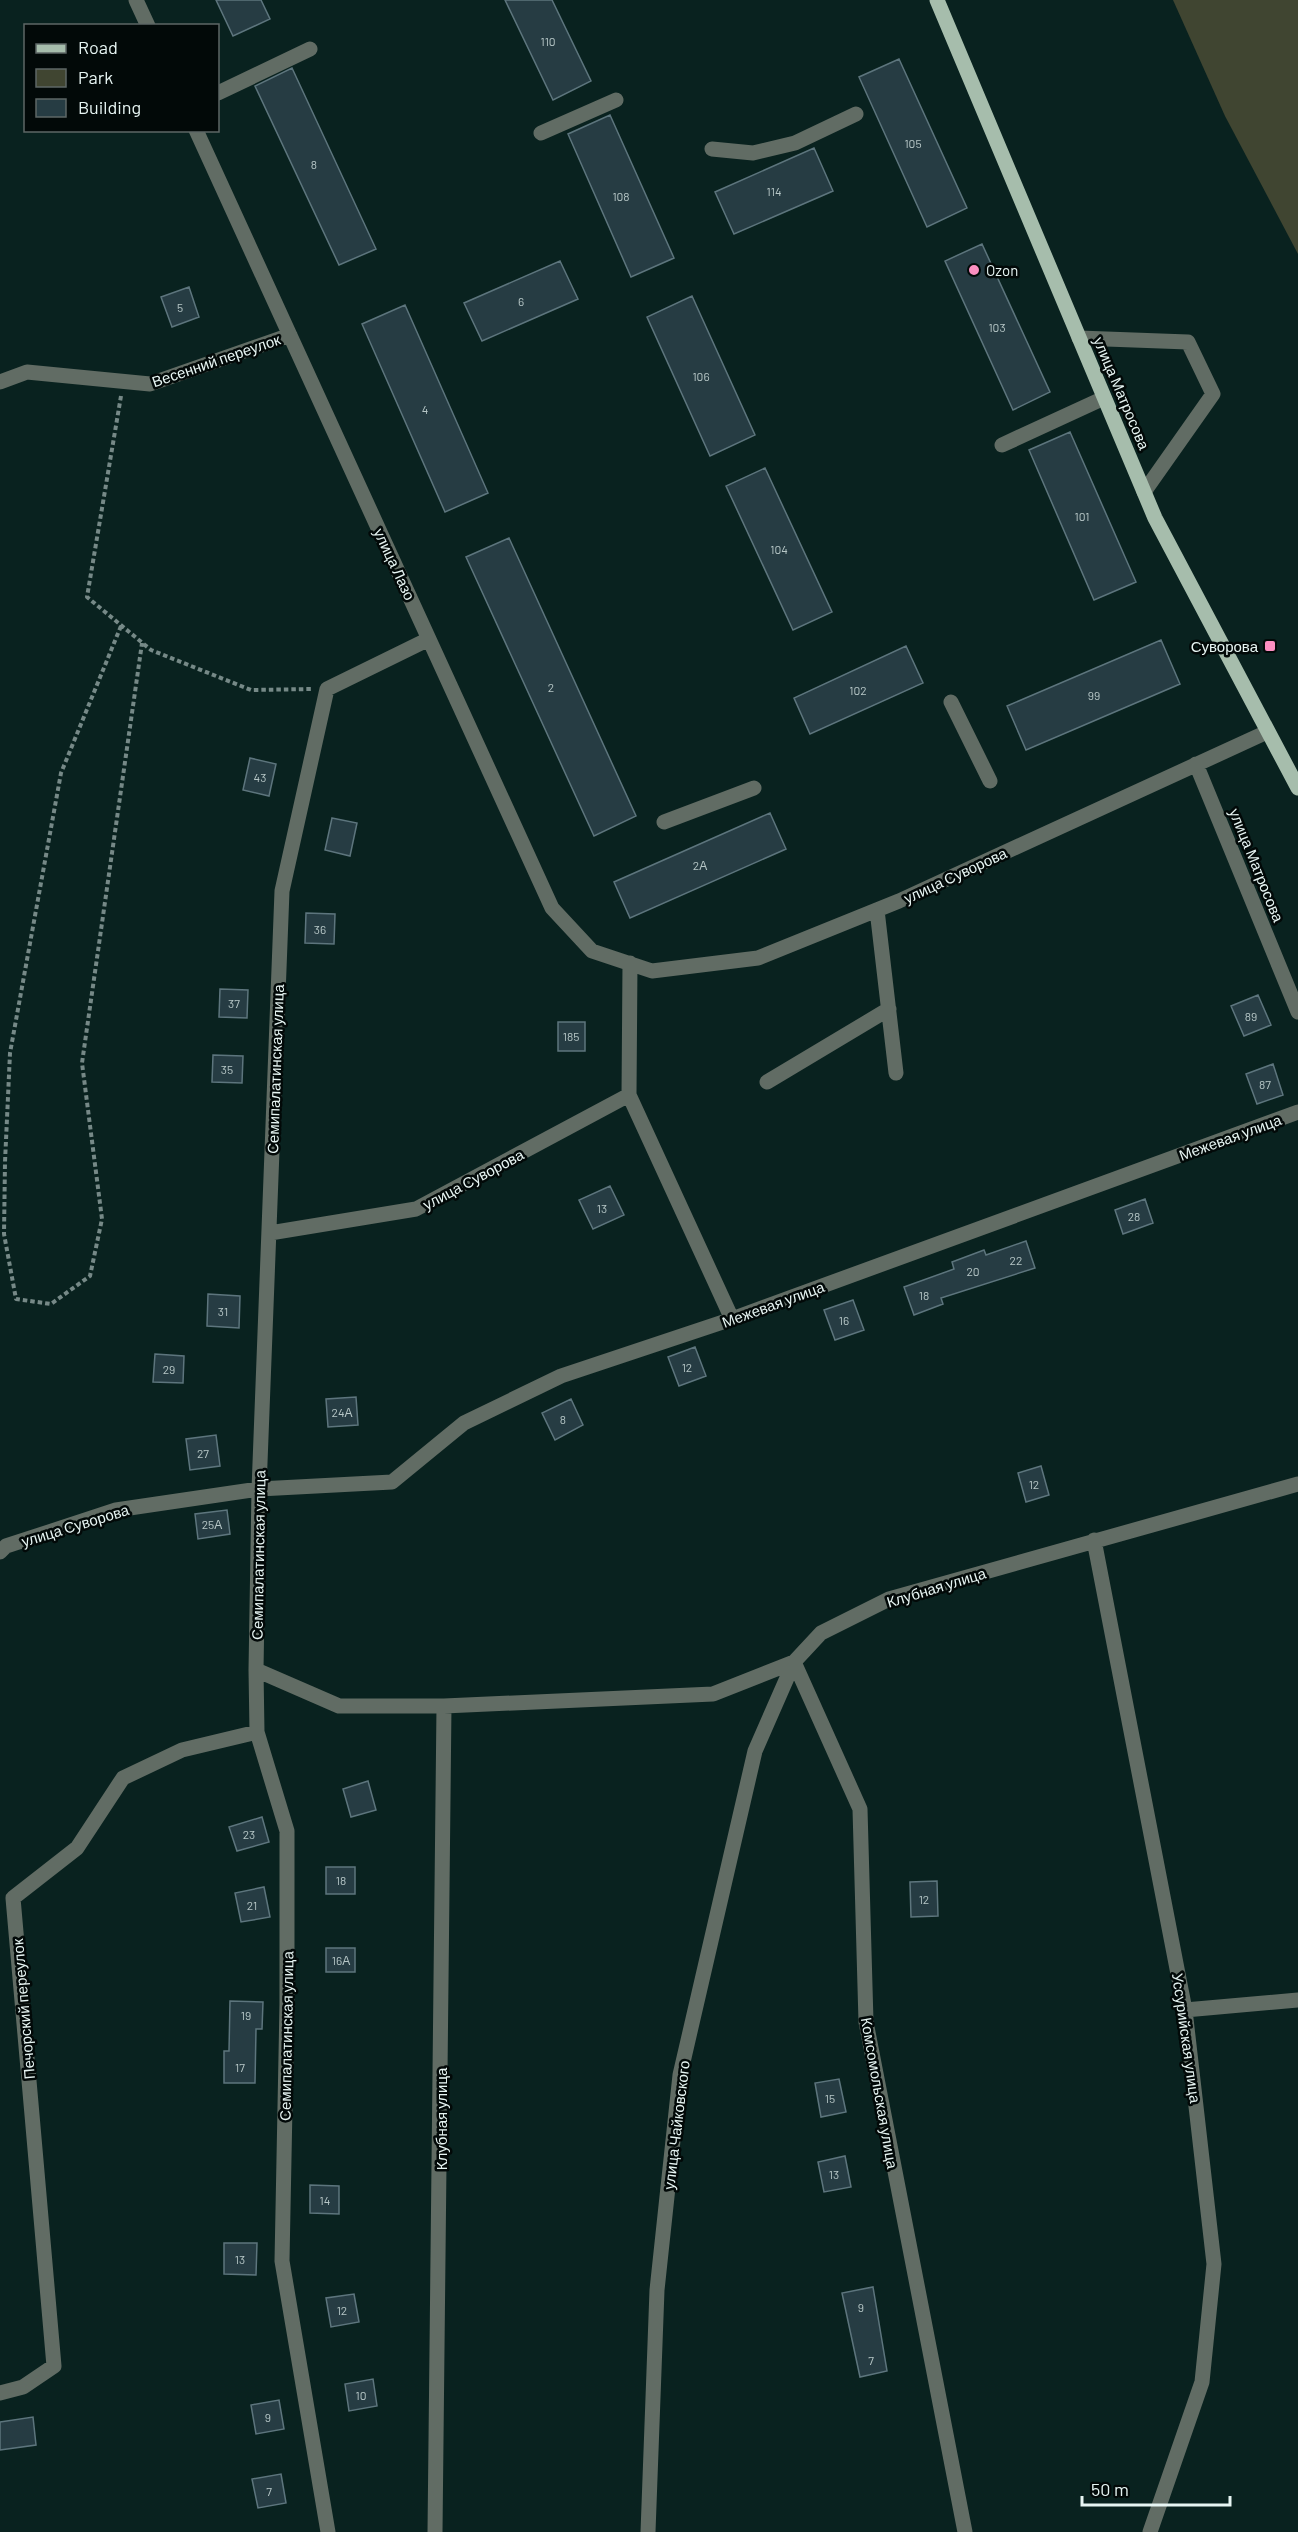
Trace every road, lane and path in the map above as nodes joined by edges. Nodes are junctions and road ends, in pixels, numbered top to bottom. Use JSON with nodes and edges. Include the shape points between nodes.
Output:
{"nodes":[{"id":1,"x":136,"y":0,"type":"edge"},
{"id":2,"x":937,"y":0,"type":"edge"},
{"id":3,"x":147,"y":24,"type":"edge"},
{"id":4,"x":310,"y":49,"type":"dead end"},
{"id":5,"x":219,"y":93,"type":"edge"},
{"id":6,"x":616,"y":100,"type":"dead end"},
{"id":7,"x":856,"y":114,"type":"dead end"},
{"id":8,"x":197,"y":132,"type":"edge"},
{"id":9,"x":541,"y":133,"type":"dead end"},
{"id":10,"x":712,"y":149,"type":"dead end"},
{"id":11,"x":290,"y":335,"type":"junction"},
{"id":12,"x":1079,"y":338,"type":"junction"},
{"id":13,"x":0,"y":382,"type":"edge"},
{"id":14,"x":124,"y":382,"type":"junction"},
{"id":15,"x":1104,"y":398,"type":"junction"},
{"id":16,"x":1002,"y":445,"type":"dead end"},
{"id":17,"x":1144,"y":492,"type":"junction"},
{"id":18,"x":121,"y":626,"type":"junction"},
{"id":19,"x":429,"y":639,"type":"junction"},
{"id":20,"x":142,"y":643,"type":"junction"},
{"id":21,"x":327,"y":689,"type":"junction"},
{"id":22,"x":951,"y":702,"type":"dead end"},
{"id":23,"x":1267,"y":732,"type":"junction"},
{"id":24,"x":1196,"y":764,"type":"junction"},
{"id":25,"x":990,"y":781,"type":"dead end"},
{"id":26,"x":754,"y":788,"type":"dead end"},
{"id":27,"x":1298,"y":788,"type":"edge"},
{"id":28,"x":664,"y":822,"type":"dead end"},
{"id":29,"x":878,"y":910,"type":"junction"},
{"id":30,"x":630,"y":963,"type":"junction"},
{"id":31,"x":889,"y":1009,"type":"junction"},
{"id":32,"x":1298,"y":1012,"type":"edge"},
{"id":33,"x":896,"y":1072,"type":"dead end"},
{"id":34,"x":767,"y":1082,"type":"dead end"},
{"id":35,"x":629,"y":1095,"type":"junction"},
{"id":36,"x":1298,"y":1112,"type":"edge"},
{"id":37,"x":270,"y":1233,"type":"junction"},
{"id":38,"x":732,"y":1319,"type":"junction"},
{"id":39,"x":1298,"y":1484,"type":"edge"},
{"id":40,"x":259,"y":1489,"type":"junction"},
{"id":41,"x":1094,"y":1540,"type":"junction"},
{"id":42,"x":2,"y":1546,"type":"edge"},
{"id":43,"x":794,"y":1662,"type":"junction"},
{"id":44,"x":256,"y":1670,"type":"junction"},
{"id":45,"x":444,"y":1706,"type":"junction"},
{"id":46,"x":257,"y":1732,"type":"junction"},
{"id":47,"x":1298,"y":2000,"type":"edge"},
{"id":48,"x":1185,"y":2010,"type":"junction"},
{"id":49,"x":0,"y":2393,"type":"edge"},
{"id":50,"x":328,"y":2532,"type":"edge"},
{"id":51,"x":435,"y":2532,"type":"edge"},
{"id":52,"x":648,"y":2532,"type":"edge"},
{"id":53,"x":965,"y":2532,"type":"edge"},
{"id":54,"x":1150,"y":2532,"type":"edge"}],
"edges":[{"from":1,"to":3,"type":"street"},
{"from":2,"to":12,"type":"main road","name":"улица Матросова"},
{"from":4,"to":5,"type":"street"},
{"from":6,"to":9,"type":"street"},
{"from":7,"to":10,"type":"street","via":[[795,142],[753,153]]},
{"from":8,"to":11,"type":"street","name":"улица Лазо"},
{"from":11,"to":14,"type":"street","name":"Весенний переулок","via":[[150,384]]},
{"from":11,"to":19,"type":"street","name":"улица Лазо"},
{"from":12,"to":15,"type":"main road","name":"улица Матросова"},
{"from":12,"to":17,"type":"street","via":[[1188,342],[1213,394]]},
{"from":13,"to":14,"type":"street","name":"Весенний переулок","via":[[27,372]]},
{"from":14,"to":18,"type":"path","via":[[87,597]]},
{"from":15,"to":16,"type":"street"},
{"from":15,"to":17,"type":"main road","name":"улица Матросова"},
{"from":17,"to":23,"type":"main road","name":"улица Матросова"},
{"from":18,"to":20,"type":"path"},
{"from":18,"to":20,"type":"path","via":[[60,773],[10,1053],[4,1234],[16,1299],[51,1304],[90,1276],[102,1219],[82,1063]]},
{"from":19,"to":21,"type":"street"},
{"from":19,"to":30,"type":"street","name":"улица Лазо","via":[[552,908],[592,951]]},
{"from":20,"to":21,"type":"path","via":[[251,690]]},
{"from":21,"to":37,"type":"street","name":"Семипалатинская улица","via":[[282,891]]},
{"from":22,"to":25,"type":"street"},
{"from":23,"to":24,"type":"street","name":"улица Суворова"},
{"from":23,"to":27,"type":"main road","name":"улица Матросова"},
{"from":24,"to":29,"type":"street","name":"улица Суворова"},
{"from":24,"to":32,"type":"street","name":"улица Матросова"},
{"from":26,"to":28,"type":"street"},
{"from":29,"to":30,"type":"street","name":"улица Суворова","via":[[758,958],[652,971]]},
{"from":29,"to":31,"type":"street"},
{"from":30,"to":35,"type":"street"},
{"from":31,"to":33,"type":"street"},
{"from":31,"to":34,"type":"street"},
{"from":35,"to":37,"type":"street","name":"улица Суворова","via":[[416,1209]]},
{"from":35,"to":38,"type":"street"},
{"from":36,"to":38,"type":"street","name":"Межевая улица"},
{"from":37,"to":40,"type":"street","name":"Семипалатинская улица"},
{"from":38,"to":40,"type":"street","name":"Межевая улица","via":[[561,1376],[464,1423],[392,1482]]},
{"from":39,"to":41,"type":"street","name":"Клубная улица"},
{"from":40,"to":42,"type":"street","name":"улица Суворова","via":[[116,1510]]},
{"from":40,"to":44,"type":"street","name":"Семипалатинская улица"},
{"from":41,"to":43,"type":"street","name":"Клубная улица","via":[[890,1599],[821,1633]]},
{"from":41,"to":48,"type":"street","name":"Уссурийская улица"},
{"from":43,"to":45,"type":"street","name":"Клубная улица","via":[[713,1694]]},
{"from":43,"to":52,"type":"street","name":"улица Чайковского","via":[[755,1751],[680,2075],[657,2290]]},
{"from":43,"to":53,"type":"street","name":"Комсомольская улица","via":[[860,1809],[866,2022]]},
{"from":44,"to":45,"type":"street","name":"Клубная улица","via":[[339,1706]]},
{"from":44,"to":46,"type":"street","name":"Семипалатинская улица"},
{"from":45,"to":51,"type":"street","name":"Клубная улица"},
{"from":46,"to":49,"type":"street","name":"Печорский переулок","via":[[182,1750],[123,1778],[77,1848],[13,1898],[54,2366],[23,2388]]},
{"from":46,"to":50,"type":"street","name":"Семипалатинская улица","via":[[287,1831],[282,2261]]},
{"from":47,"to":48,"type":"street"},
{"from":48,"to":54,"type":"street","name":"Уссурийская улица","via":[[1214,2264],[1203,2382]]}]}
